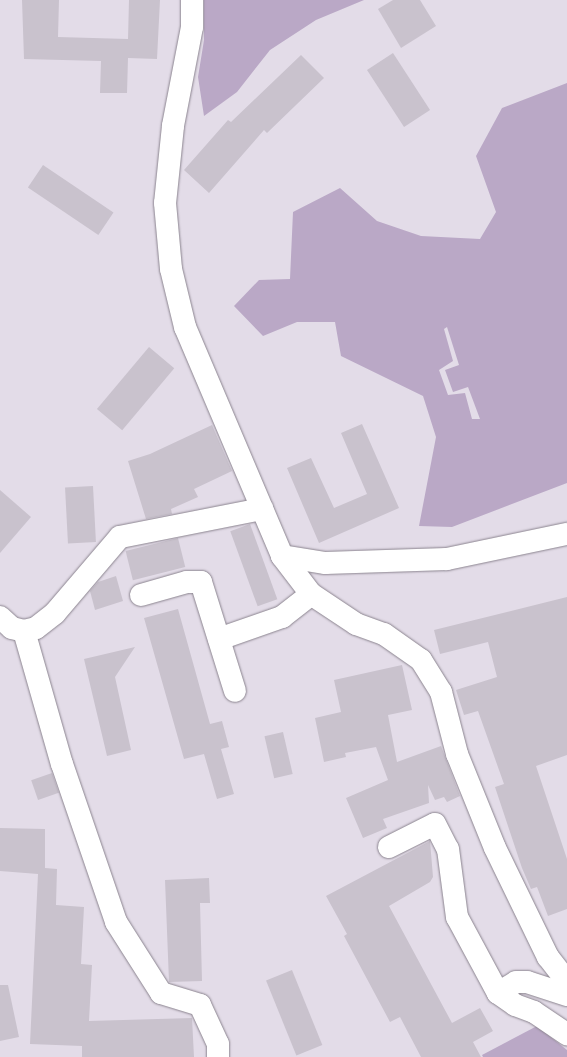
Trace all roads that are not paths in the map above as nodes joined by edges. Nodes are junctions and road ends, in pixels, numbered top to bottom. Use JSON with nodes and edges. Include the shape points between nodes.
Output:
{"nodes":[{"id":1,"x":192,"y":0,"type":"edge"},
{"id":2,"x":262,"y":509,"type":"junction"},
{"id":3,"x":567,"y":534,"type":"edge"},
{"id":4,"x":282,"y":556,"type":"junction"},
{"id":5,"x":312,"y":594,"type":"junction"},
{"id":6,"x":141,"y":595,"type":"dead end"},
{"id":7,"x":0,"y":617,"type":"edge"},
{"id":8,"x":24,"y":631,"type":"junction"},
{"id":9,"x":219,"y":639,"type":"junction"},
{"id":10,"x":235,"y":690,"type":"dead end"},
{"id":11,"x":389,"y":847,"type":"dead end"},
{"id":12,"x":567,"y":981,"type":"edge"},
{"id":13,"x":498,"y":993,"type":"junction"},
{"id":14,"x":567,"y":995,"type":"edge"},
{"id":15,"x":567,"y":1034,"type":"edge"},
{"id":16,"x":218,"y":1057,"type":"edge"}],
"edges":[{"from":1,"to":2,"type":"street","via":[[192,27],[173,126],[165,203],[171,269],[185,327]]},
{"from":2,"to":4,"type":"street"},
{"from":2,"to":8,"type":"street","via":[[120,537],[55,613],[36,628]]},
{"from":3,"to":4,"type":"street","via":[[447,559],[325,563]]},
{"from":4,"to":5,"type":"street"},
{"from":5,"to":9,"type":"street","via":[[282,617]]},
{"from":5,"to":12,"type":"street","via":[[356,624],[384,634],[421,660],[441,692],[457,754],[495,848],[548,958]]},
{"from":6,"to":9,"type":"street","via":[[186,582],[201,582]]},
{"from":7,"to":8,"type":"street","via":[[12,628]]},
{"from":8,"to":16,"type":"street","via":[[62,764],[116,922],[161,993],[200,1005],[218,1044]]},
{"from":9,"to":10,"type":"street"},
{"from":11,"to":13,"type":"street","via":[[435,824],[448,849],[457,916]]},
{"from":13,"to":14,"type":"street","via":[[516,982],[527,982]]},
{"from":13,"to":15,"type":"street"}]}
